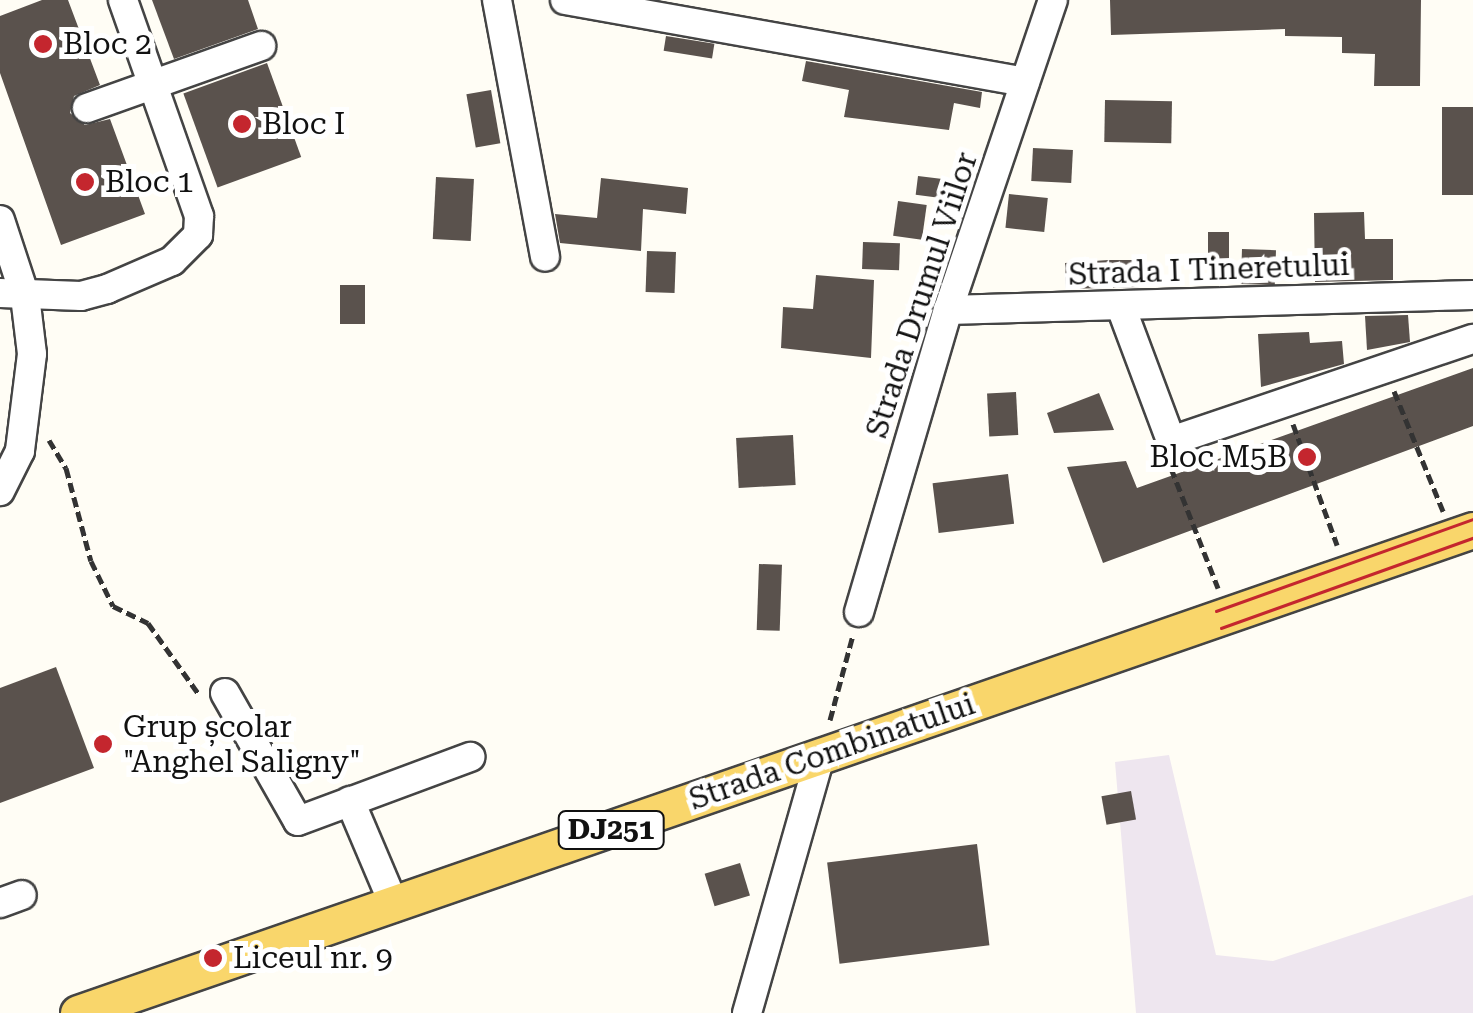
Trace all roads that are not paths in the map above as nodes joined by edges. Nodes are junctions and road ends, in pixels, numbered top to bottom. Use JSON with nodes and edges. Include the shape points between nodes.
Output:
{"nodes":[{"id":1,"x":123,"y":0,"type":"edge"},
{"id":2,"x":497,"y":0,"type":"edge"},
{"id":3,"x":565,"y":0,"type":"edge"},
{"id":4,"x":1053,"y":0,"type":"edge"},
{"id":5,"x":262,"y":46,"type":"dead end"},
{"id":6,"x":1025,"y":82,"type":"junction"},
{"id":7,"x":153,"y":84,"type":"junction"},
{"id":8,"x":87,"y":108,"type":"dead end"},
{"id":9,"x":0,"y":220,"type":"edge"},
{"id":10,"x":545,"y":256,"type":"dead end"},
{"id":11,"x":13,"y":295,"type":"edge"},
{"id":12,"x":1473,"y":295,"type":"edge"},
{"id":13,"x":1121,"y":307,"type":"junction"},
{"id":14,"x":948,"y":310,"type":"junction"},
{"id":15,"x":1473,"y":339,"type":"edge"},
{"id":16,"x":0,"y":491,"type":"edge"},
{"id":17,"x":1464,"y":533,"type":"edge"},
{"id":18,"x":859,"y":612,"type":"road end"},
{"id":19,"x":214,"y":696,"type":"road end"},
{"id":20,"x":821,"y":754,"type":"junction"},
{"id":21,"x":470,"y":756,"type":"dead end"},
{"id":22,"x":350,"y":801,"type":"junction"},
{"id":23,"x":395,"y":907,"type":"junction"},
{"id":24,"x":78,"y":1013,"type":"edge"},
{"id":25,"x":747,"y":1013,"type":"edge"}],
"edges":[{"from":1,"to":7,"type":"street"},
{"from":2,"to":10,"type":"street"},
{"from":3,"to":6,"type":"street"},
{"from":4,"to":6,"type":"street","name":"Strada Drumul Viilor"},
{"from":5,"to":7,"type":"street"},
{"from":6,"to":14,"type":"street","name":"Strada Drumul Viilor"},
{"from":7,"to":8,"type":"street"},
{"from":7,"to":11,"type":"street","via":[[199,216],[198,235],[172,262],[140,278],[80,296]]},
{"from":9,"to":11,"type":"street"},
{"from":11,"to":16,"type":"street","via":[[32,354],[20,451]]},
{"from":12,"to":13,"type":"street","name":"Strada I Tineretului"},
{"from":13,"to":14,"type":"street","name":"Strada I Tineretului"},
{"from":13,"to":15,"type":"street","via":[[1171,441]]},
{"from":14,"to":18,"type":"street","name":"Strada Drumul Viilor"},
{"from":17,"to":20,"type":"main road","name":"Strada Combinatului","number":"DJ251"},
{"from":19,"to":22,"type":"street","via":[[298,820]]},
{"from":20,"to":23,"type":"main road","name":"Strada Combinatului","number":"DJ251"},
{"from":20,"to":25,"type":"street"},
{"from":21,"to":22,"type":"street"},
{"from":22,"to":23,"type":"street"},
{"from":23,"to":24,"type":"main road","name":"Strada Combinatului","number":"DJ251"}]}
